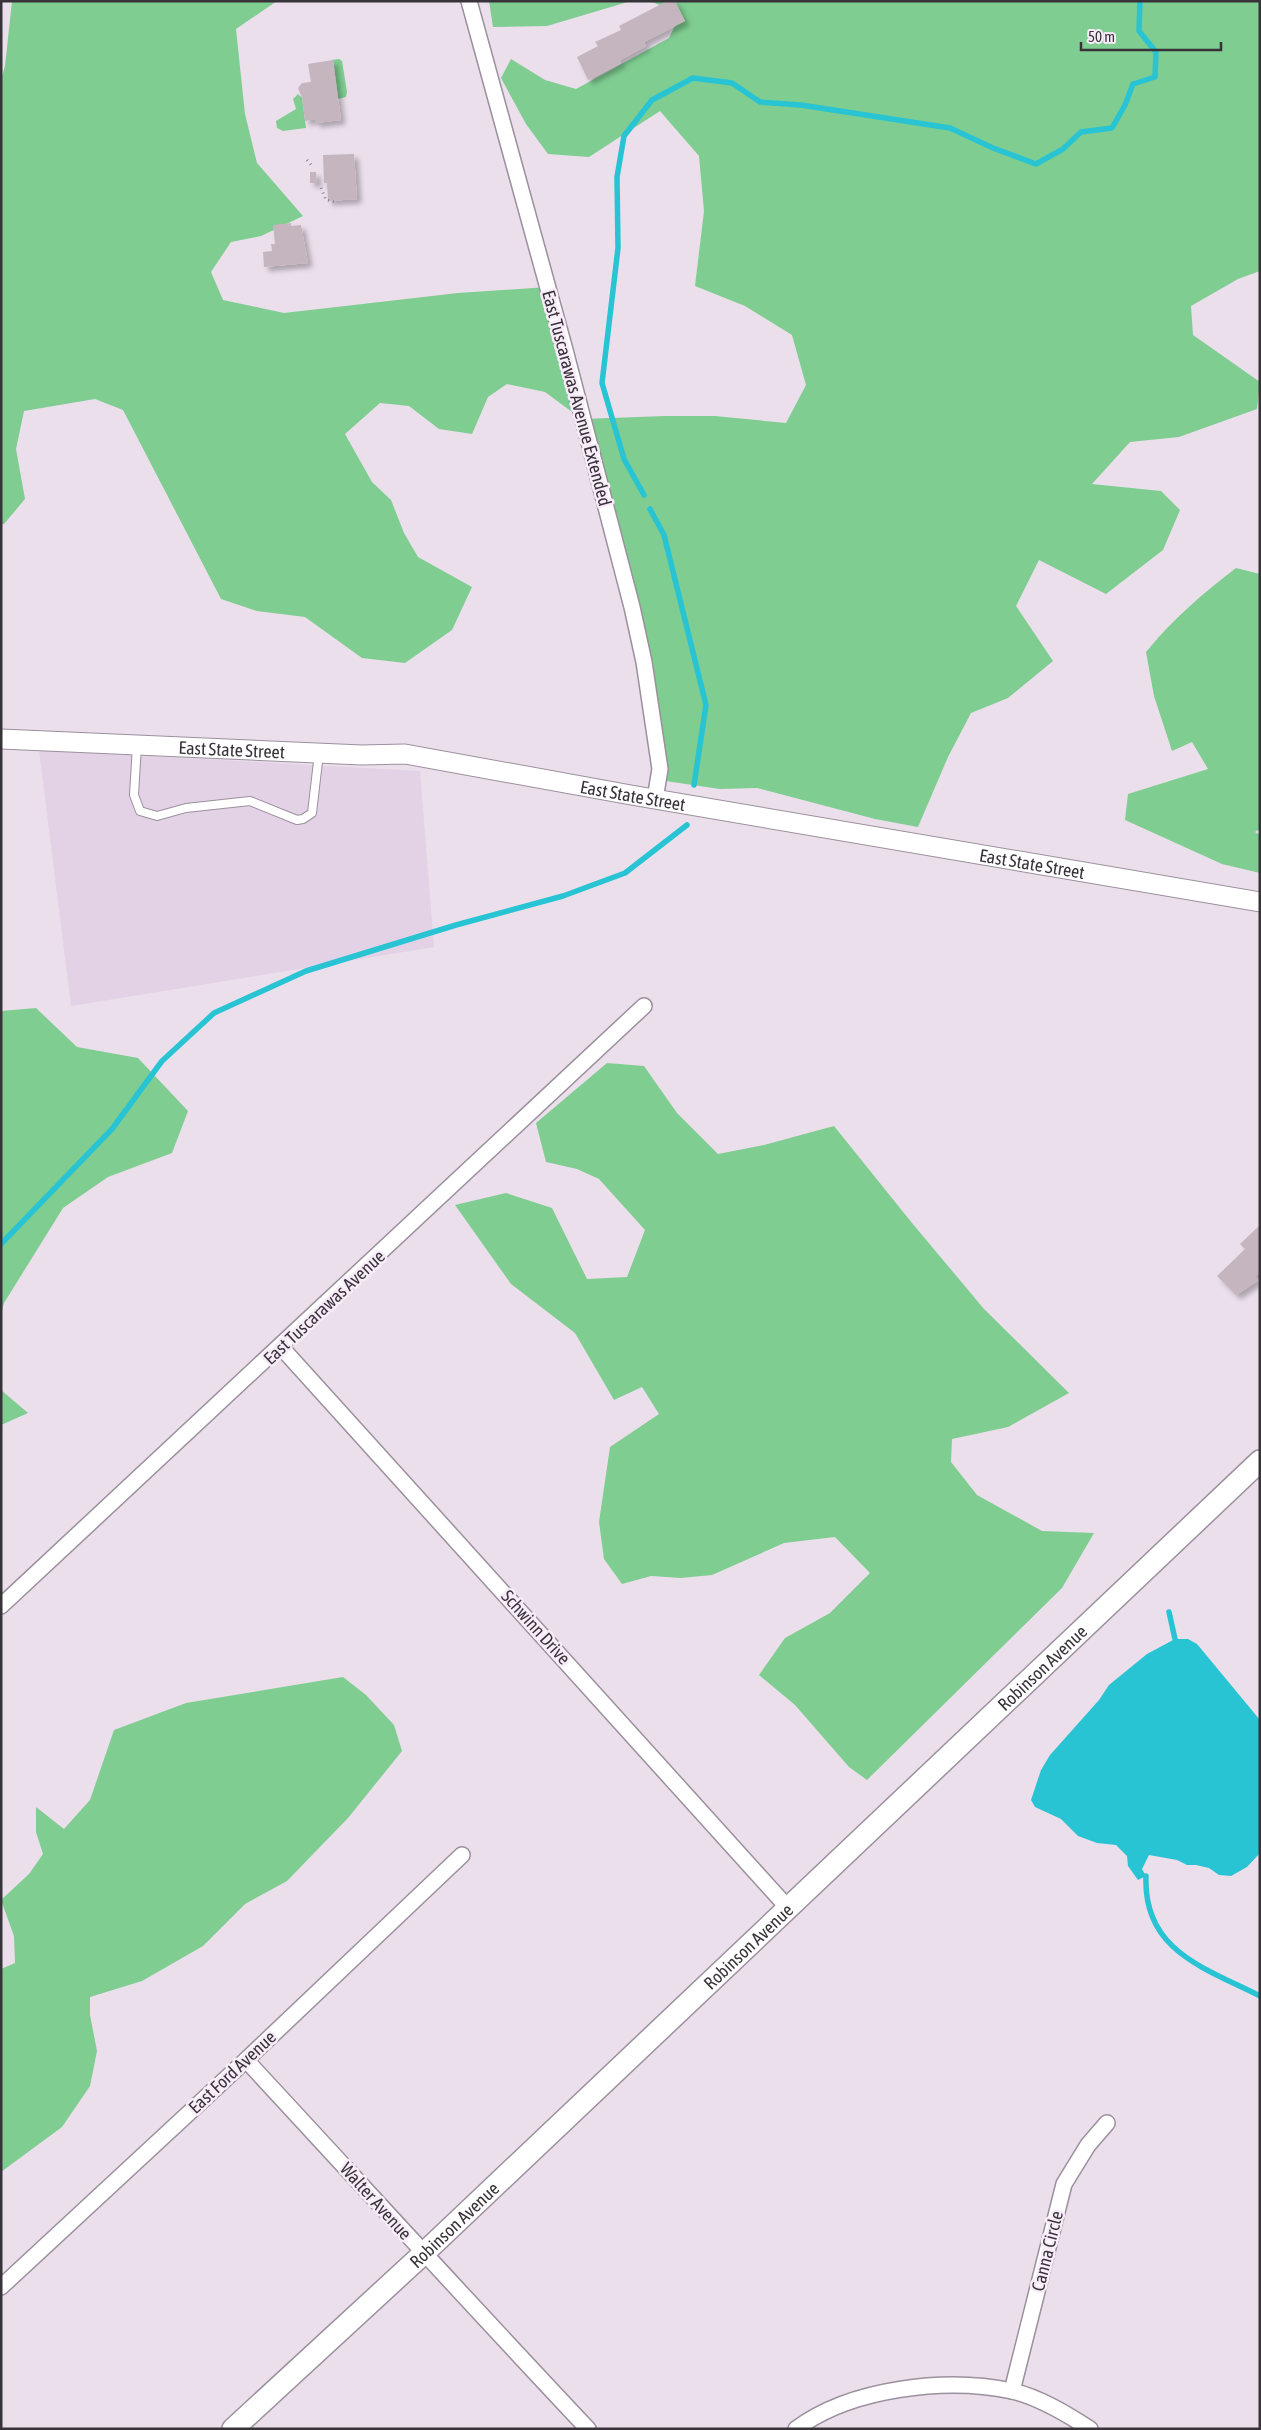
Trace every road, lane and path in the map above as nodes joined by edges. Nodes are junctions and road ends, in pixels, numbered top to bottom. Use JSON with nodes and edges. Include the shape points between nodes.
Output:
{"nodes":[{"id":1,"x":469,"y":1,"type":"edge"},
{"id":2,"x":306,"y":160,"type":"dead end"},
{"id":3,"x":312,"y":166,"type":"dead end"},
{"id":4,"x":321,"y":188,"type":"dead end"},
{"id":5,"x":335,"y":202,"type":"dead end"},
{"id":6,"x":1,"y":740,"type":"edge"},
{"id":7,"x":137,"y":745,"type":"junction"},
{"id":8,"x":319,"y":752,"type":"junction"},
{"id":9,"x":655,"y":799,"type":"junction"},
{"id":10,"x":1260,"y":902,"type":"edge"},
{"id":11,"x":644,"y":1006,"type":"dead end"},
{"id":12,"x":281,"y":1347,"type":"junction"},
{"id":13,"x":1260,"y":1461,"type":"edge"},
{"id":14,"x":1,"y":1606,"type":"edge"},
{"id":15,"x":462,"y":1855,"type":"dead end"},
{"id":16,"x":789,"y":1908,"type":"junction"},
{"id":17,"x":246,"y":2060,"type":"junction"},
{"id":18,"x":1107,"y":2123,"type":"dead end"},
{"id":19,"x":423,"y":2254,"type":"junction"},
{"id":20,"x":1,"y":2287,"type":"edge"},
{"id":21,"x":1012,"y":2391,"type":"junction"},
{"id":22,"x":234,"y":2429,"type":"edge"},
{"id":23,"x":588,"y":2429,"type":"edge"},
{"id":24,"x":796,"y":2429,"type":"edge"},
{"id":25,"x":1090,"y":2429,"type":"edge"}],
"edges":[{"from":1,"to":9,"type":"street","name":"East Tuscarawas Avenue Extended","via":[[632,607],[660,768]]},
{"from":2,"to":3,"type":"path"},
{"from":4,"to":5,"type":"path","via":[[326,200]]},
{"from":6,"to":7,"type":"street","name":"East State Street"},
{"from":7,"to":8,"type":"street","name":"East State Street"},
{"from":7,"to":8,"type":"lane","via":[[134,795],[140,812],[157,816],[186,808],[250,801],[297,820],[303,819],[312,813]]},
{"from":8,"to":9,"type":"street","name":"East State Street","via":[[405,754]]},
{"from":9,"to":10,"type":"street","name":"East State Street"},
{"from":11,"to":12,"type":"street","name":"East Tuscarawas Avenue"},
{"from":12,"to":14,"type":"street","name":"East Tuscarawas Avenue"},
{"from":12,"to":16,"type":"street","name":"Schwinn Drive"},
{"from":13,"to":16,"type":"main road","name":"Robinson Avenue"},
{"from":15,"to":17,"type":"street","name":"East Ford Avenue"},
{"from":16,"to":19,"type":"main road","name":"Robinson Avenue"},
{"from":17,"to":19,"type":"street","name":"Walter Avenue"},
{"from":17,"to":20,"type":"street","name":"East Ford Avenue"},
{"from":18,"to":21,"type":"street","name":"Canna Circle","via":[[1083,2152],[1064,2184]]},
{"from":19,"to":22,"type":"main road","name":"Robinson Avenue"},
{"from":19,"to":23,"type":"street","name":"Walter Avenue"},
{"from":21,"to":24,"type":"street","via":[[966,2386],[902,2390],[832,2408]]},
{"from":21,"to":25,"type":"street","via":[[1059,2411]]}]}
